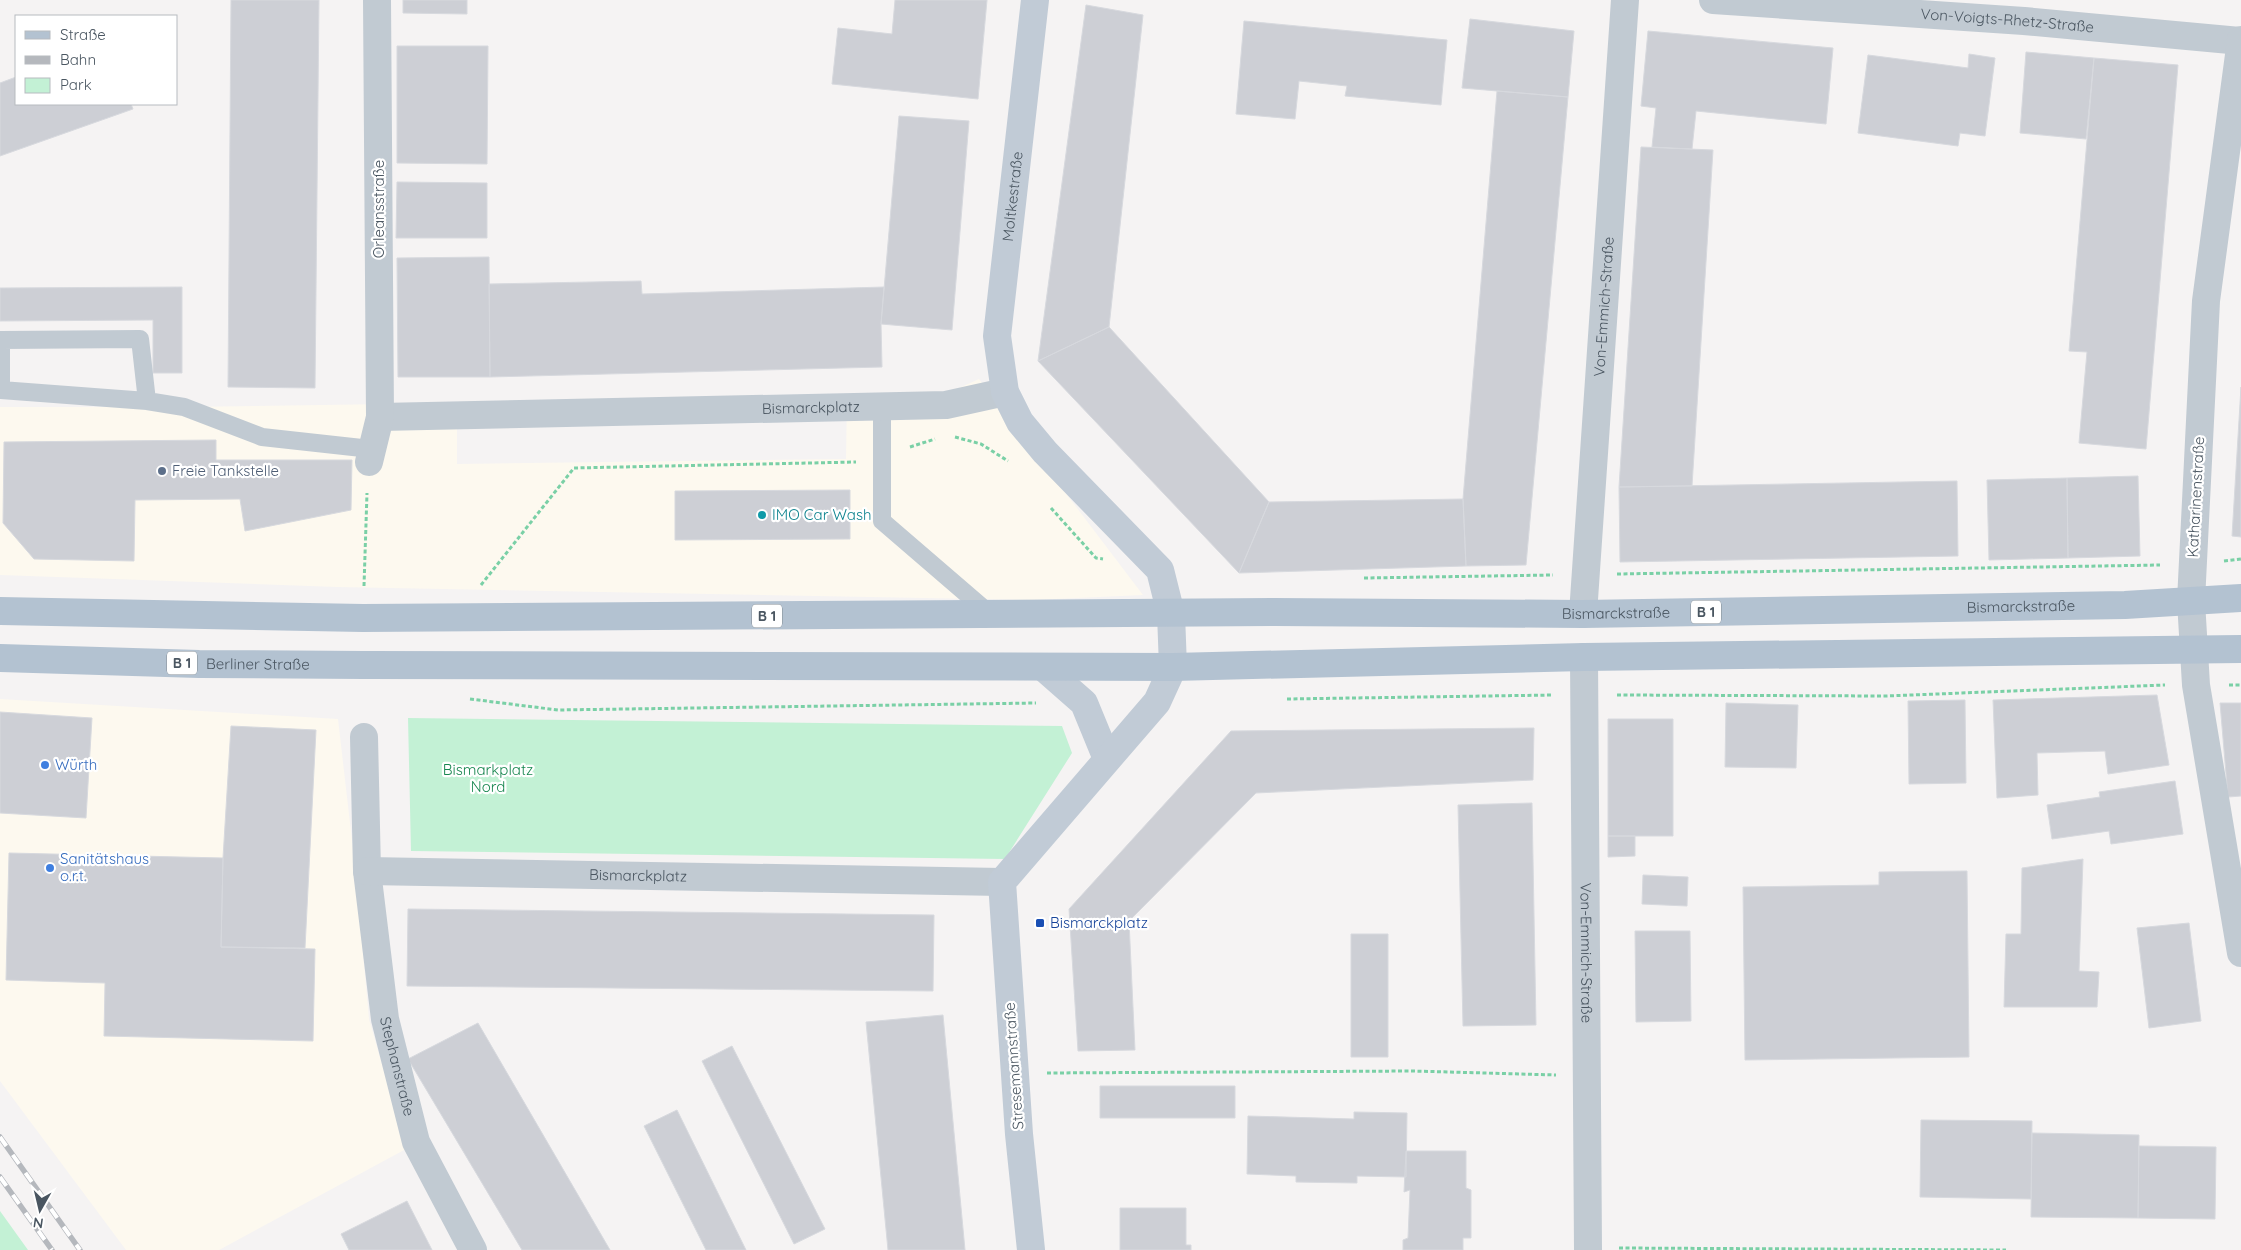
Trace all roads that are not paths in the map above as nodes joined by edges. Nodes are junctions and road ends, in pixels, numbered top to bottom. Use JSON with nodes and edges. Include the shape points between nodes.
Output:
{"nodes":[{"id":1,"x":377,"y":0,"type":"edge"},
{"id":2,"x":1035,"y":0,"type":"edge"},
{"id":3,"x":1625,"y":0,"type":"edge"},
{"id":4,"x":1713,"y":0,"type":"edge"},
{"id":5,"x":2241,"y":41,"type":"edge"},
{"id":6,"x":2234,"y":134,"type":"edge"},
{"id":7,"x":1005,"y":392,"type":"junction"},
{"id":8,"x":147,"y":401,"type":"junction"},
{"id":9,"x":882,"y":406,"type":"junction"},
{"id":10,"x":380,"y":417,"type":"junction"},
{"id":11,"x":370,"y":456,"type":"joint"},
{"id":12,"x":2241,"y":598,"type":"edge"},
{"id":13,"x":2191,"y":601,"type":"junction"},
{"id":14,"x":0,"y":611,"type":"edge"},
{"id":15,"x":990,"y":614,"type":"junction"},
{"id":16,"x":1171,"y":614,"type":"junction"},
{"id":17,"x":1584,"y":614,"type":"junction"},
{"id":18,"x":2241,"y":649,"type":"edge"},
{"id":19,"x":2193,"y":651,"type":"junction"},
{"id":20,"x":1584,"y":657,"type":"junction"},
{"id":21,"x":0,"y":658,"type":"edge"},
{"id":22,"x":1043,"y":667,"type":"junction"},
{"id":23,"x":1172,"y":667,"type":"junction"},
{"id":24,"x":364,"y":737,"type":"dead end"},
{"id":25,"x":1107,"y":759,"type":"junction"},
{"id":26,"x":367,"y":871,"type":"junction"},
{"id":27,"x":1002,"y":882,"type":"junction"},
{"id":28,"x":2241,"y":953,"type":"edge"},
{"id":29,"x":1588,"y":1249,"type":"edge"},
{"id":30,"x":473,"y":1250,"type":"edge"},
{"id":31,"x":1031,"y":1250,"type":"edge"}],
"edges":[{"from":1,"to":10,"type":"street","name":"Orleansstraße"},
{"from":2,"to":7,"type":"street","name":"Moltkestraße","via":[[996,336]]},
{"from":3,"to":17,"type":"street","name":"Von-Emmich-Straße"},
{"from":4,"to":5,"type":"street","name":"Von-Voigts-Rhetz-Straße","via":[[2024,21]]},
{"from":5,"to":6,"type":"street","name":"Katharinenstraße"},
{"from":6,"to":13,"type":"street","name":"Katharinenstraße","via":[[2206,300]]},
{"from":7,"to":9,"type":"street","name":"Bismarckplatz","via":[[946,405]]},
{"from":7,"to":16,"type":"street","via":[[1020,422],[1045,452],[1160,570]]},
{"from":8,"to":8,"type":"lane","via":[[1,390],[1,340],[140,339]]},
{"from":8,"to":11,"type":"lane","via":[[184,407],[262,438]]},
{"from":9,"to":10,"type":"street","name":"Bismarckplatz"},
{"from":9,"to":15,"type":"lane","via":[[882,521]]},
{"from":10,"to":11,"type":"street"},
{"from":12,"to":13,"type":"main road","name":"Bismarckstraße","number":"B 1"},
{"from":13,"to":17,"type":"main road","name":"Bismarckstraße","number":"B 1","via":[[2125,605]]},
{"from":13,"to":19,"type":"street","name":"Katharinenstraße"},
{"from":14,"to":15,"type":"main road","number":"B 1","via":[[363,618]]},
{"from":15,"to":16,"type":"main road","number":"B 1"},
{"from":16,"to":17,"type":"main road","name":"Bismarckstraße","number":"B 1"},
{"from":16,"to":23,"type":"street"},
{"from":18,"to":19,"type":"main road","number":"B 1"},
{"from":19,"to":20,"type":"main road","number":"B 1"},
{"from":19,"to":28,"type":"street","name":"Katharinenstraße"},
{"from":20,"to":23,"type":"main road","number":"B 1"},
{"from":20,"to":29,"type":"street","name":"Von-Emmich-Straße"},
{"from":21,"to":22,"type":"main road","name":"Berliner Straße","number":"B 1","via":[[199,664]]},
{"from":22,"to":23,"type":"main road","number":"B 1"},
{"from":22,"to":25,"type":"street","via":[[1084,702]]},
{"from":23,"to":25,"type":"street","via":[[1157,702]]},
{"from":24,"to":26,"type":"street"},
{"from":25,"to":27,"type":"street"},
{"from":26,"to":27,"type":"street","name":"Bismarckplatz"},
{"from":26,"to":30,"type":"street","name":"Stephanstraße","via":[[385,1019],[416,1142]]},
{"from":27,"to":31,"type":"street","name":"Stresemannstraße","via":[[1019,1134]]}]}
